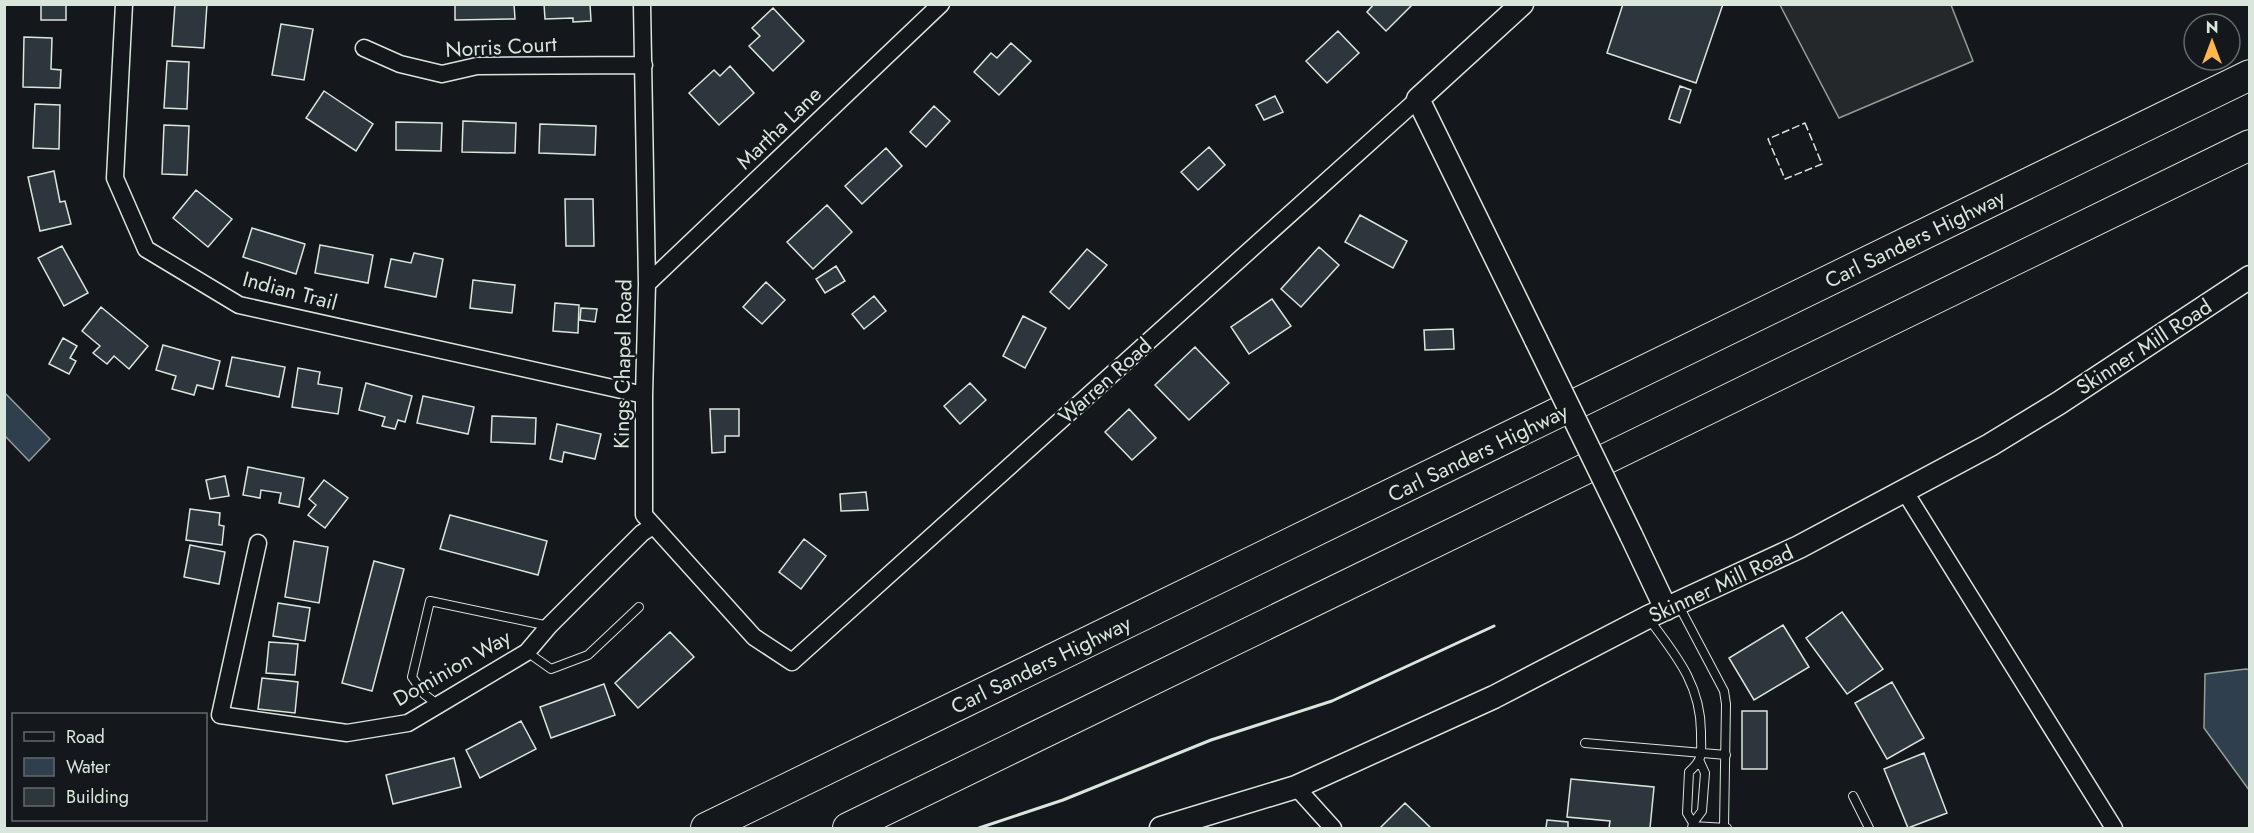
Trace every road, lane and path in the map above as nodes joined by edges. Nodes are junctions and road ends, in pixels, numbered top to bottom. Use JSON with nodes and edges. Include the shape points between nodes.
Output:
{"nodes":[{"id":1,"x":124,"y":4,"type":"edge"},
{"id":2,"x":642,"y":4,"type":"edge"},
{"id":3,"x":941,"y":4,"type":"edge"},
{"id":4,"x":1522,"y":4,"type":"edge"},
{"id":5,"x":364,"y":48,"type":"dead end"},
{"id":6,"x":644,"y":65,"type":"junction"},
{"id":7,"x":2250,"y":75,"type":"edge"},
{"id":8,"x":1418,"y":99,"type":"junction"},
{"id":9,"x":2250,"y":145,"type":"edge"},
{"id":10,"x":2250,"y":277,"type":"edge"},
{"id":11,"x":647,"y":284,"type":"junction"},
{"id":12,"x":644,"y":395,"type":"junction"},
{"id":13,"x":1905,"y":492,"type":"junction"},
{"id":14,"x":653,"y":526,"type":"junction"},
{"id":15,"x":258,"y":543,"type":"dead end"},
{"id":16,"x":639,"y":607,"type":"dead end"},
{"id":17,"x":1664,"y":610,"type":"junction"},
{"id":18,"x":549,"y":626,"type":"junction"},
{"id":19,"x":527,"y":652,"type":"junction"},
{"id":20,"x":792,"y":662,"type":"joint"},
{"id":21,"x":437,"y":704,"type":"junction"},
{"id":22,"x":1585,"y":743,"type":"dead end"},
{"id":23,"x":1726,"y":755,"type":"junction"},
{"id":24,"x":1701,"y":758,"type":"junction"},
{"id":25,"x":1296,"y":787,"type":"junction"},
{"id":26,"x":1854,"y":796,"type":"dead end"},
{"id":27,"x":1693,"y":826,"type":"edge"},
{"id":28,"x":706,"y":828,"type":"edge"},
{"id":29,"x":848,"y":828,"type":"edge"},
{"id":30,"x":1161,"y":828,"type":"edge"},
{"id":31,"x":1333,"y":828,"type":"edge"},
{"id":32,"x":1725,"y":828,"type":"edge"},
{"id":33,"x":1869,"y":828,"type":"edge"},
{"id":34,"x":2114,"y":828,"type":"edge"}],
"edges":[{"from":1,"to":12,"type":"street","name":"Indian Trail","via":[[115,178],[146,249],[239,305]]},
{"from":2,"to":6,"type":"street","name":"Kings Chapel Road"},
{"from":3,"to":11,"type":"street","name":"Martha Lane"},
{"from":4,"to":8,"type":"street","name":"Warren Road"},
{"from":5,"to":6,"type":"street","name":"Norris Court","via":[[400,64],[442,74],[477,66]]},
{"from":6,"to":11,"type":"street","name":"Kings Chapel Road"},
{"from":7,"to":28,"type":"highway","name":"Carl Sanders Highway"},
{"from":8,"to":17,"type":"street","bridge":true},
{"from":8,"to":20,"type":"street","name":"Warren Road"},
{"from":9,"to":29,"type":"highway"},
{"from":10,"to":13,"type":"street","name":"Skinner Mill Road","via":[[2059,403]]},
{"from":11,"to":12,"type":"street","name":"Kings Chapel Road"},
{"from":12,"to":14,"type":"street","name":"Kings Chapel Road","via":[[644,515]]},
{"from":13,"to":17,"type":"street","name":"Skinner Mill Road"},
{"from":13,"to":34,"type":"street"},
{"from":14,"to":18,"type":"street","name":"Dominion Way"},
{"from":14,"to":20,"type":"street","name":"Kings Chapel Road","via":[[754,637]]},
{"from":15,"to":21,"type":"street","name":"Dominion Way","via":[[220,715],[346,733],[408,723]]},
{"from":16,"to":19,"type":"lane","via":[[588,656],[551,669]]},
{"from":17,"to":23,"type":"lane","via":[[1724,691]]},
{"from":17,"to":24,"type":"lane","via":[[1677,655],[1699,701]]},
{"from":17,"to":25,"type":"street","name":"Skinner Mill Road","via":[[1494,697]]},
{"from":18,"to":19,"type":"street","name":"Dominion Way"},
{"from":18,"to":21,"type":"lane","via":[[430,601],[412,677]]},
{"from":19,"to":21,"type":"street","name":"Dominion Way"},
{"from":22,"to":24,"type":"lane"},
{"from":23,"to":24,"type":"lane"},
{"from":23,"to":32,"type":"lane"},
{"from":24,"to":27,"type":"lane","via":[[1705,773],[1702,812]]},
{"from":24,"to":27,"type":"lane","via":[[1689,772],[1687,813]]},
{"from":25,"to":30,"type":"street","name":"Skinner Mill Road"},
{"from":25,"to":31,"type":"street"},
{"from":26,"to":33,"type":"lane"},
{"from":27,"to":32,"type":"lane"}]}
